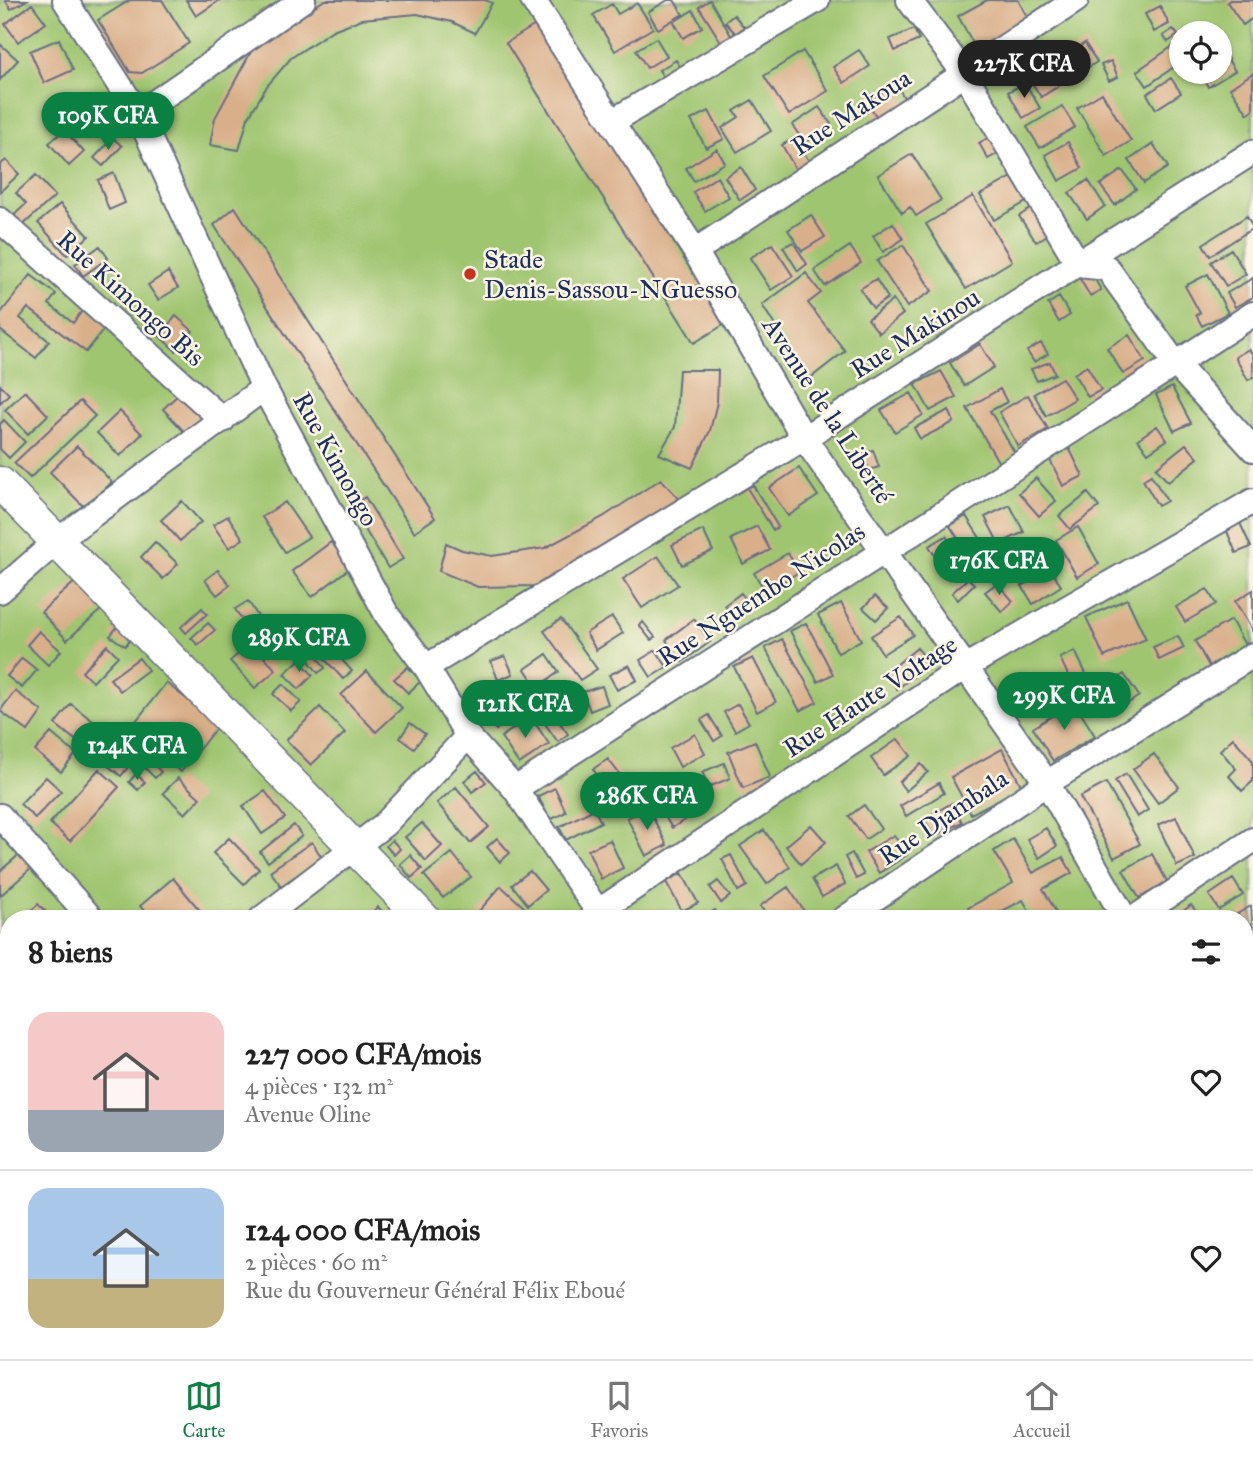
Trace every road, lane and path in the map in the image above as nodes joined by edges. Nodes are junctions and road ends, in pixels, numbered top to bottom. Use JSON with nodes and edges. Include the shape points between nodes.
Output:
{"nodes":[{"id":1,"x":65,"y":0,"type":"edge"},
{"id":2,"x":303,"y":0,"type":"edge"},
{"id":3,"x":533,"y":0,"type":"edge"},
{"id":4,"x":817,"y":0,"type":"edge"},
{"id":5,"x":909,"y":0,"type":"edge"},
{"id":6,"x":1076,"y":0,"type":"edge"},
{"id":7,"x":964,"y":73,"type":"junction"},
{"id":8,"x":138,"y":114,"type":"junction"},
{"id":9,"x":613,"y":121,"type":"junction"},
{"id":10,"x":1253,"y":152,"type":"edge"},
{"id":11,"x":0,"y":220,"type":"edge"},
{"id":12,"x":695,"y":251,"type":"junction"},
{"id":13,"x":1079,"y":265,"type":"junction"},
{"id":14,"x":1253,"y":314,"type":"edge"},
{"id":15,"x":1175,"y":363,"type":"junction"},
{"id":16,"x":264,"y":388,"type":"junction"},
{"id":17,"x":223,"y":420,"type":"junction"},
{"id":18,"x":804,"y":438,"type":"junction"},
{"id":19,"x":1253,"y":449,"type":"edge"},
{"id":20,"x":0,"y":483,"type":"edge"},
{"id":21,"x":1253,"y":501,"type":"edge"},
{"id":22,"x":57,"y":541,"type":"junction"},
{"id":23,"x":884,"y":549,"type":"junction"},
{"id":24,"x":0,"y":591,"type":"edge"},
{"id":25,"x":1253,"y":655,"type":"edge"},
{"id":26,"x":426,"y":667,"type":"junction"},
{"id":27,"x":965,"y":667,"type":"junction"},
{"id":28,"x":468,"y":736,"type":"junction"},
{"id":29,"x":1047,"y":783,"type":"junction"},
{"id":30,"x":514,"y":789,"type":"junction"},
{"id":31,"x":0,"y":816,"type":"edge"},
{"id":32,"x":1253,"y":840,"type":"edge"},
{"id":33,"x":356,"y":849,"type":"junction"},
{"id":34,"x":84,"y":910,"type":"edge"},
{"id":35,"x":273,"y":910,"type":"edge"},
{"id":36,"x":415,"y":910,"type":"edge"},
{"id":37,"x":598,"y":910,"type":"edge"},
{"id":38,"x":608,"y":910,"type":"edge"},
{"id":39,"x":857,"y":910,"type":"edge"},
{"id":40,"x":1120,"y":910,"type":"edge"},
{"id":41,"x":1147,"y":910,"type":"edge"}],
"edges":[{"from":1,"to":8,"type":"street","name":"Rue Kimongo"},
{"from":2,"to":8,"type":"street"},
{"from":3,"to":9,"type":"street","name":"Avenue de la Liberté"},
{"from":4,"to":9,"type":"street"},
{"from":5,"to":7,"type":"street"},
{"from":6,"to":7,"type":"street","name":"Rue Makoua"},
{"from":7,"to":12,"type":"street","name":"Rue Makoua"},
{"from":7,"to":13,"type":"street"},
{"from":8,"to":16,"type":"street","name":"Rue Kimongo"},
{"from":9,"to":12,"type":"street","name":"Avenue de la Liberté"},
{"from":10,"to":13,"type":"street","name":"Rue Makinou"},
{"from":11,"to":17,"type":"street","name":"Rue Kimongo Bis"},
{"from":12,"to":18,"type":"street","name":"Avenue de la Liberté"},
{"from":13,"to":15,"type":"street","via":[[1107,268]]},
{"from":13,"to":18,"type":"street","name":"Rue Makinou"},
{"from":14,"to":15,"type":"street","name":"Rue Nguembo Nicolas"},
{"from":15,"to":19,"type":"street"},
{"from":15,"to":23,"type":"street","name":"Rue Nguembo Nicolas"},
{"from":16,"to":17,"type":"street"},
{"from":16,"to":26,"type":"street","name":"Rue Kimongo","via":[[387,615]]},
{"from":17,"to":22,"type":"street"},
{"from":18,"to":23,"type":"street","name":"Avenue de la Liberté"},
{"from":18,"to":26,"type":"street","name":"Rue Makinou"},
{"from":20,"to":22,"type":"main road"},
{"from":21,"to":27,"type":"street","name":"Rue Haute Voltage"},
{"from":22,"to":24,"type":"street"},
{"from":22,"to":33,"type":"main road"},
{"from":23,"to":27,"type":"street","name":"Avenue de la Liberté"},
{"from":23,"to":30,"type":"street","name":"Rue Nguembo Nicolas"},
{"from":25,"to":29,"type":"street","name":"Rue Djambala"},
{"from":26,"to":28,"type":"street","name":"Rue Kimongo"},
{"from":27,"to":29,"type":"street","name":"Avenue de la Liberté"},
{"from":27,"to":38,"type":"street","name":"Rue Haute Voltage"},
{"from":28,"to":30,"type":"street","name":"Rue Kimongo"},
{"from":28,"to":33,"type":"street"},
{"from":29,"to":39,"type":"street","name":"Rue Djambala"},
{"from":29,"to":40,"type":"street","name":"Avenue de la Liberté"},
{"from":30,"to":37,"type":"street","name":"Rue Kimongo"},
{"from":31,"to":34,"type":"street"},
{"from":32,"to":41,"type":"street"},
{"from":33,"to":35,"type":"street"},
{"from":33,"to":36,"type":"main road"}]}
